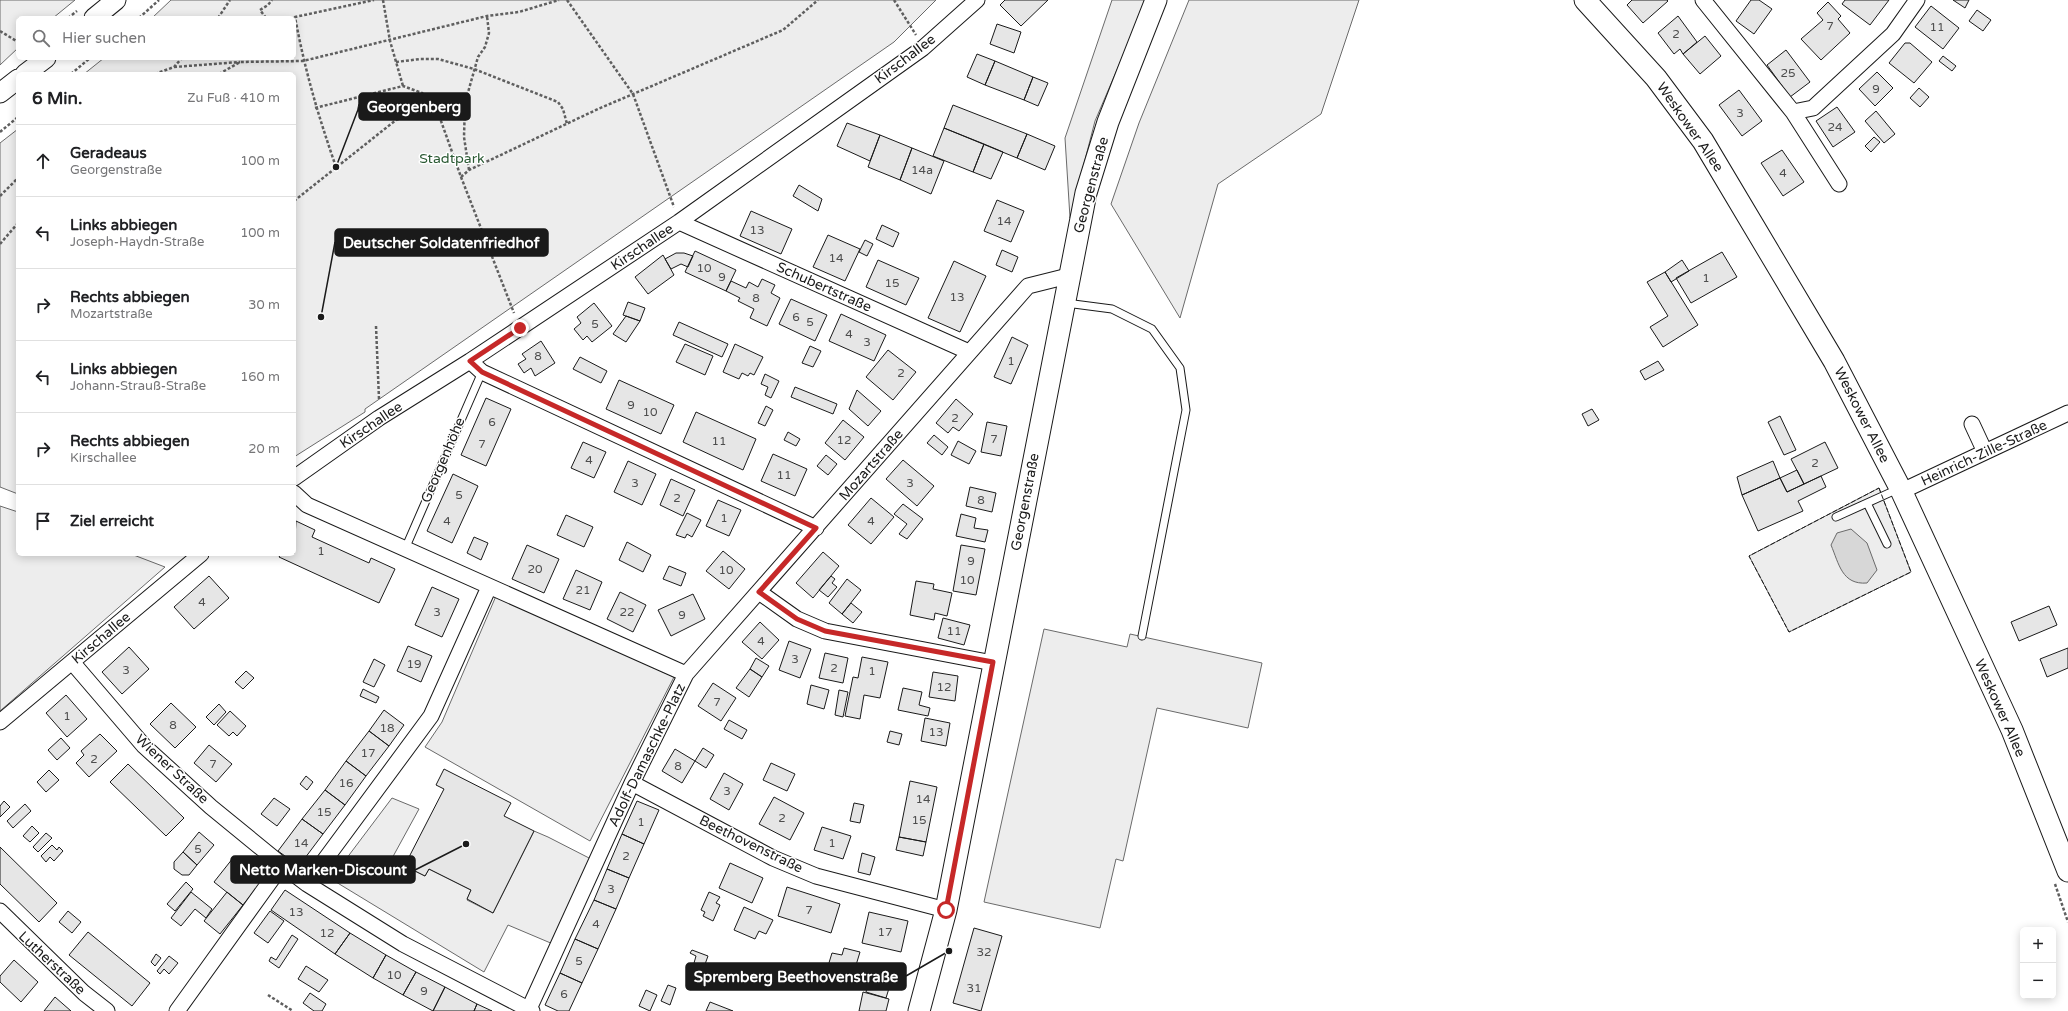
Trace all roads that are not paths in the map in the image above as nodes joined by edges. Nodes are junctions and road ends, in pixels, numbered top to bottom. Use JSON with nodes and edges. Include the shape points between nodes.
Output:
{"nodes":[{"id":1,"x":116,"y":0,"type":"edge"},
{"id":2,"x":978,"y":0,"type":"edge"},
{"id":3,"x":1156,"y":0,"type":"edge"},
{"id":4,"x":1703,"y":0,"type":"edge"},
{"id":5,"x":1917,"y":0,"type":"edge"},
{"id":6,"x":1588,"y":1,"type":"edge"},
{"id":7,"x":96,"y":16,"type":"edge"},
{"id":8,"x":43,"y":60,"type":"edge"},
{"id":9,"x":27,"y":72,"type":"edge"},
{"id":10,"x":16,"y":81,"type":"edge"},
{"id":11,"x":0,"y":93,"type":"edge"},
{"id":12,"x":1793,"y":112,"type":"junction"},
{"id":13,"x":1839,"y":184,"type":"dead end"},
{"id":14,"x":680,"y":222,"type":"junction"},
{"id":15,"x":1068,"y":276,"type":"junction"},
{"id":16,"x":1064,"y":303,"type":"junction"},
{"id":17,"x":969,"y":352,"type":"junction"},
{"id":18,"x":470,"y":361,"type":"junction"},
{"id":19,"x":482,"y":372,"type":"junction"},
{"id":20,"x":2068,"y":413,"type":"edge"},
{"id":21,"x":1972,"y":424,"type":"dead end"},
{"id":22,"x":1985,"y":452,"type":"junction"},
{"id":23,"x":296,"y":477,"type":"edge"},
{"id":24,"x":1900,"y":490,"type":"junction"},
{"id":25,"x":296,"y":495,"type":"edge"},
{"id":26,"x":1867,"y":503,"type":"junction"},
{"id":27,"x":1836,"y":517,"type":"dead end"},
{"id":28,"x":816,"y":528,"type":"junction"},
{"id":29,"x":1887,"y":544,"type":"dead end"},
{"id":30,"x":405,"y":549,"type":"junction"},
{"id":31,"x":199,"y":556,"type":"edge"},
{"id":32,"x":489,"y":587,"type":"junction"},
{"id":33,"x":759,"y":592,"type":"junction"},
{"id":34,"x":1142,"y":636,"type":"dead end"},
{"id":35,"x":72,"y":662,"type":"junction"},
{"id":36,"x":993,"y":662,"type":"junction"},
{"id":37,"x":686,"y":674,"type":"junction"},
{"id":38,"x":0,"y":722,"type":"edge"},
{"id":39,"x":632,"y":783,"type":"junction"},
{"id":40,"x":282,"y":865,"type":"junction"},
{"id":41,"x":2068,"y":871,"type":"edge"},
{"id":42,"x":307,"y":884,"type":"junction"},
{"id":43,"x":946,"y":910,"type":"junction"},
{"id":44,"x":0,"y":911,"type":"edge"},
{"id":45,"x":529,"y":1010,"type":"edge"},
{"id":46,"x":108,"y":1011,"type":"edge"},
{"id":47,"x":177,"y":1011,"type":"edge"},
{"id":48,"x":919,"y":1011,"type":"edge"}],
"edges":[{"from":1,"to":7,"type":"street"},
{"from":2,"to":14,"type":"street","name":"Kirschallee","via":[[923,48]]},
{"from":3,"to":15,"type":"main road","name":"Georgenstraße","via":[[1103,136],[1086,193]]},
{"from":4,"to":12,"type":"street"},
{"from":5,"to":12,"type":"street","via":[[1892,34],[1814,108]]},
{"from":6,"to":24,"type":"main road","name":"Weskower Allee","via":[[1656,78],[1703,141],[1834,361]]},
{"from":8,"to":9,"type":"street"},
{"from":10,"to":11,"type":"street"},
{"from":12,"to":13,"type":"street"},
{"from":14,"to":17,"type":"street","name":"Schubertstraße"},
{"from":14,"to":18,"type":"street","name":"Kirschallee"},
{"from":15,"to":16,"type":"main road","name":"Georgenstraße"},
{"from":15,"to":17,"type":"street","name":"Mozartstraße","via":[[1028,286]]},
{"from":16,"to":34,"type":"lane","via":[[1112,308],[1152,329],[1180,368],[1186,410]]},
{"from":16,"to":36,"type":"main road","name":"Georgenstraße"},
{"from":17,"to":28,"type":"street","name":"Mozartstraße"},
{"from":18,"to":19,"type":"street"},
{"from":18,"to":23,"type":"street","name":"Kirschallee","via":[[379,418]]},
{"from":19,"to":28,"type":"street"},
{"from":19,"to":30,"type":"lane","name":"Georgenhöhe"},
{"from":20,"to":22,"type":"street","name":"Heinrich-Zille-Straße"},
{"from":21,"to":22,"type":"street"},
{"from":22,"to":24,"type":"street","name":"Heinrich-Zille-Straße"},
{"from":24,"to":26,"type":"lane"},
{"from":24,"to":41,"type":"main road","name":"Weskower Allee","via":[[2012,730]]},
{"from":25,"to":30,"type":"street","via":[[307,505]]},
{"from":26,"to":27,"type":"lane"},
{"from":26,"to":29,"type":"lane"},
{"from":28,"to":33,"type":"street","name":"Mozartstraße"},
{"from":30,"to":32,"type":"street"},
{"from":31,"to":35,"type":"street","name":"Kirschallee"},
{"from":32,"to":37,"type":"street","name":"Adolf-Damaschke-Platz"},
{"from":32,"to":42,"type":"street","via":[[431,716]]},
{"from":33,"to":36,"type":"street","via":[[797,619],[825,631]]},
{"from":33,"to":37,"type":"street","name":"Mozartstraße"},
{"from":35,"to":38,"type":"street","name":"Kirschallee"},
{"from":35,"to":40,"type":"street","name":"Wiener Straße","via":[[144,746]]},
{"from":36,"to":43,"type":"main road","name":"Georgenstraße"},
{"from":37,"to":39,"type":"street","name":"Adolf-Damaschke-Platz"},
{"from":39,"to":43,"type":"street","name":"Beethovenstraße","via":[[773,858],[816,876]]},
{"from":39,"to":45,"type":"street","name":"Adolf-Damaschke-Platz"},
{"from":40,"to":42,"type":"street","name":"Adolf-Damaschke-Platz"},
{"from":40,"to":47,"type":"street"},
{"from":42,"to":45,"type":"street","name":"Adolf-Damaschke-Platz","via":[[403,944]]},
{"from":43,"to":48,"type":"main road","name":"Georgenstraße"},
{"from":44,"to":46,"type":"street","name":"Lutherstraße","via":[[84,993]]}]}
